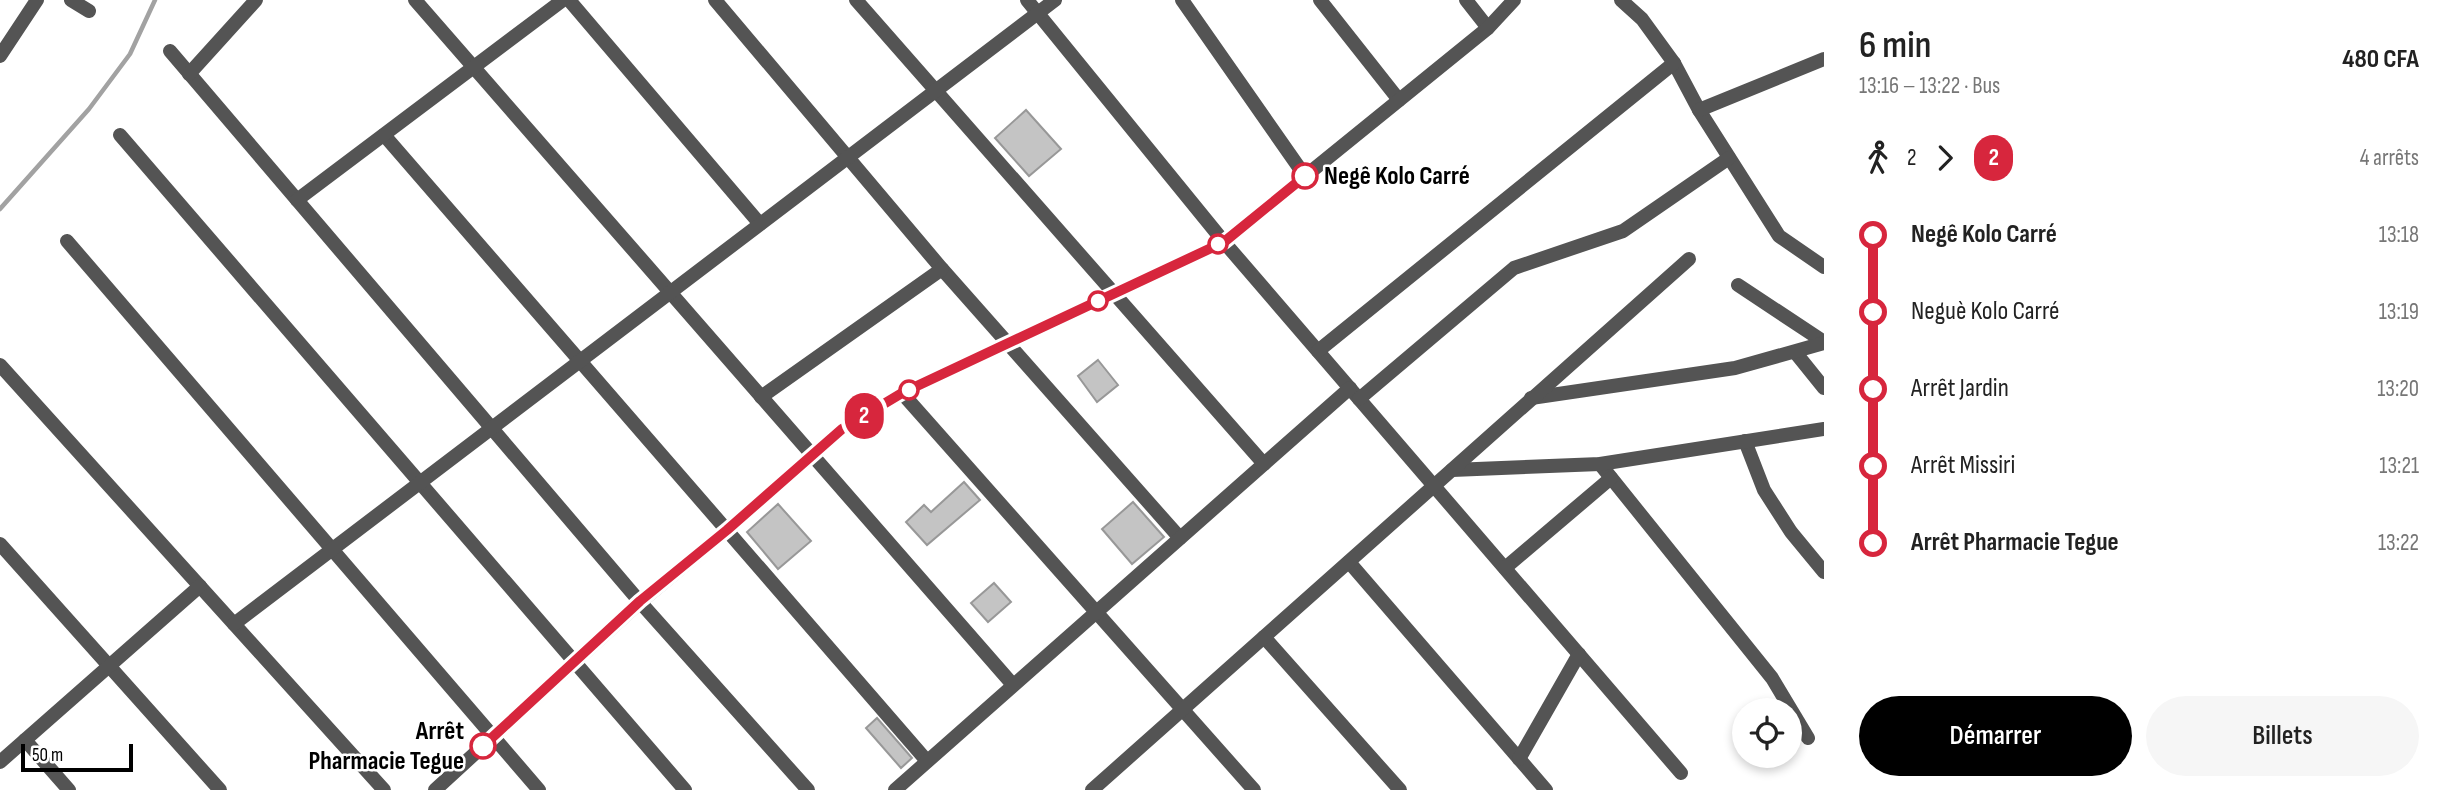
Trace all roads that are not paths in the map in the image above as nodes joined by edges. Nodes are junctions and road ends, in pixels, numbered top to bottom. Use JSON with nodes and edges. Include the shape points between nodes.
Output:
{"nodes":[{"id":1,"x":37,"y":0,"type":"edge"},
{"id":2,"x":71,"y":0,"type":"edge"},
{"id":3,"x":256,"y":0,"type":"edge"},
{"id":4,"x":415,"y":0,"type":"edge"},
{"id":5,"x":563,"y":0,"type":"edge"},
{"id":6,"x":569,"y":0,"type":"edge"},
{"id":7,"x":715,"y":0,"type":"edge"},
{"id":8,"x":856,"y":0,"type":"edge"},
{"id":9,"x":1027,"y":0,"type":"edge"},
{"id":10,"x":1055,"y":0,"type":"edge"},
{"id":11,"x":1182,"y":0,"type":"edge"},
{"id":12,"x":1320,"y":0,"type":"edge"},
{"id":13,"x":1466,"y":0,"type":"edge"},
{"id":14,"x":1514,"y":0,"type":"edge"},
{"id":15,"x":1621,"y":0,"type":"edge"},
{"id":16,"x":89,"y":10,"type":"dead end"},
{"id":17,"x":1038,"y":13,"type":"junction"},
{"id":18,"x":1488,"y":28,"type":"junction"},
{"id":19,"x":170,"y":51,"type":"dead end"},
{"id":20,"x":0,"y":56,"type":"edge"},
{"id":21,"x":1824,"y":59,"type":"edge"},
{"id":22,"x":1674,"y":63,"type":"junction"},
{"id":23,"x":474,"y":67,"type":"junction"},
{"id":24,"x":190,"y":74,"type":"junction"},
{"id":25,"x":935,"y":91,"type":"junction"},
{"id":26,"x":1399,"y":100,"type":"junction"},
{"id":27,"x":1699,"y":110,"type":"junction"},
{"id":28,"x":120,"y":135,"type":"dead end"},
{"id":29,"x":384,"y":135,"type":"junction"},
{"id":30,"x":849,"y":157,"type":"junction"},
{"id":31,"x":1730,"y":158,"type":"junction"},
{"id":32,"x":1305,"y":176,"type":"junction"},
{"id":33,"x":297,"y":200,"type":"junction"},
{"id":34,"x":760,"y":224,"type":"junction"},
{"id":35,"x":67,"y":241,"type":"dead end"},
{"id":36,"x":1224,"y":242,"type":"junction"},
{"id":37,"x":1689,"y":259,"type":"dead end"},
{"id":38,"x":1824,"y":267,"type":"edge"},
{"id":39,"x":942,"y":269,"type":"junction"},
{"id":40,"x":1738,"y":285,"type":"dead end"},
{"id":41,"x":671,"y":292,"type":"junction"},
{"id":42,"x":1114,"y":294,"type":"junction"},
{"id":43,"x":1824,"y":342,"type":"edge"},
{"id":44,"x":1008,"y":343,"type":"junction"},
{"id":45,"x":1318,"y":351,"type":"junction"},
{"id":46,"x":1795,"y":352,"type":"junction"},
{"id":47,"x":581,"y":360,"type":"junction"},
{"id":48,"x":0,"y":365,"type":"edge"},
{"id":49,"x":1824,"y":388,"type":"edge"},
{"id":50,"x":902,"y":393,"type":"junction"},
{"id":51,"x":1354,"y":393,"type":"junction"},
{"id":52,"x":761,"y":397,"type":"junction"},
{"id":53,"x":1531,"y":398,"type":"junction"},
{"id":54,"x":492,"y":428,"type":"junction"},
{"id":55,"x":1824,"y":429,"type":"edge"},
{"id":56,"x":1745,"y":441,"type":"junction"},
{"id":57,"x":813,"y":456,"type":"junction"},
{"id":58,"x":1264,"y":464,"type":"junction"},
{"id":59,"x":1600,"y":464,"type":"junction"},
{"id":60,"x":1452,"y":470,"type":"junction"},
{"id":61,"x":1611,"y":478,"type":"junction"},
{"id":62,"x":420,"y":483,"type":"junction"},
{"id":63,"x":1434,"y":486,"type":"junction"},
{"id":64,"x":727,"y":530,"type":"junction"},
{"id":65,"x":1180,"y":538,"type":"junction"},
{"id":66,"x":1,"y":548,"type":"edge"},
{"id":67,"x":332,"y":549,"type":"junction"},
{"id":68,"x":1349,"y":562,"type":"junction"},
{"id":69,"x":1505,"y":568,"type":"junction"},
{"id":70,"x":1824,"y":572,"type":"edge"},
{"id":71,"x":200,"y":586,"type":"junction"},
{"id":72,"x":640,"y":601,"type":"junction"},
{"id":73,"x":1096,"y":612,"type":"junction"},
{"id":74,"x":234,"y":624,"type":"junction"},
{"id":75,"x":1264,"y":637,"type":"junction"},
{"id":76,"x":1579,"y":654,"type":"junction"},
{"id":77,"x":575,"y":662,"type":"junction"},
{"id":78,"x":109,"y":666,"type":"junction"},
{"id":79,"x":1013,"y":685,"type":"junction"},
{"id":80,"x":1183,"y":709,"type":"junction"},
{"id":81,"x":493,"y":737,"type":"junction"},
{"id":82,"x":1808,"y":738,"type":"dead end"},
{"id":83,"x":25,"y":740,"type":"junction"},
{"id":84,"x":1519,"y":759,"type":"junction"},
{"id":85,"x":928,"y":761,"type":"junction"},
{"id":86,"x":0,"y":762,"type":"edge"},
{"id":87,"x":1681,"y":773,"type":"dead end"},
{"id":88,"x":1100,"y":788,"type":"edge"},
{"id":89,"x":1540,"y":788,"type":"edge"},
{"id":90,"x":69,"y":790,"type":"edge"},
{"id":91,"x":220,"y":790,"type":"edge"},
{"id":92,"x":384,"y":790,"type":"edge"},
{"id":93,"x":435,"y":790,"type":"edge"},
{"id":94,"x":539,"y":790,"type":"edge"},
{"id":95,"x":685,"y":790,"type":"edge"},
{"id":96,"x":808,"y":790,"type":"edge"},
{"id":97,"x":895,"y":790,"type":"edge"},
{"id":98,"x":1254,"y":790,"type":"edge"},
{"id":99,"x":1399,"y":790,"type":"edge"}],
"edges":[{"from":1,"to":20,"type":"street"},
{"from":2,"to":16,"type":"street"},
{"from":3,"to":24,"type":"street"},
{"from":4,"to":23,"type":"street"},
{"from":5,"to":23,"type":"street"},
{"from":6,"to":34,"type":"street"},
{"from":7,"to":30,"type":"street"},
{"from":8,"to":25,"type":"street"},
{"from":9,"to":17,"type":"street"},
{"from":10,"to":17,"type":"street"},
{"from":11,"to":32,"type":"street"},
{"from":12,"to":26,"type":"street"},
{"from":13,"to":18,"type":"street"},
{"from":14,"to":18,"type":"street"},
{"from":15,"to":22,"type":"street","via":[[1642,19]]},
{"from":17,"to":25,"type":"street"},
{"from":17,"to":36,"type":"street"},
{"from":18,"to":26,"type":"street"},
{"from":19,"to":24,"type":"street"},
{"from":21,"to":27,"type":"street"},
{"from":22,"to":27,"type":"street"},
{"from":22,"to":45,"type":"street"},
{"from":23,"to":29,"type":"street"},
{"from":23,"to":41,"type":"street"},
{"from":24,"to":33,"type":"street"},
{"from":25,"to":30,"type":"street"},
{"from":25,"to":42,"type":"street"},
{"from":26,"to":32,"type":"street"},
{"from":27,"to":31,"type":"street"},
{"from":28,"to":62,"type":"street"},
{"from":29,"to":33,"type":"street"},
{"from":29,"to":47,"type":"street"},
{"from":30,"to":34,"type":"street"},
{"from":30,"to":39,"type":"street"},
{"from":31,"to":38,"type":"street","via":[[1779,236]]},
{"from":31,"to":51,"type":"street","via":[[1623,231],[1514,268]]},
{"from":32,"to":36,"type":"street"},
{"from":33,"to":54,"type":"street"},
{"from":34,"to":41,"type":"street"},
{"from":35,"to":67,"type":"street"},
{"from":36,"to":42,"type":"street"},
{"from":36,"to":45,"type":"street"},
{"from":37,"to":53,"type":"street"},
{"from":39,"to":44,"type":"street"},
{"from":39,"to":52,"type":"street"},
{"from":40,"to":43,"type":"street"},
{"from":41,"to":47,"type":"street"},
{"from":41,"to":52,"type":"street"},
{"from":42,"to":44,"type":"street"},
{"from":42,"to":58,"type":"street"},
{"from":43,"to":46,"type":"street"},
{"from":44,"to":50,"type":"street"},
{"from":44,"to":65,"type":"street"},
{"from":45,"to":51,"type":"street"},
{"from":46,"to":49,"type":"street"},
{"from":46,"to":53,"type":"street","via":[[1735,368]]},
{"from":47,"to":54,"type":"street"},
{"from":47,"to":64,"type":"street"},
{"from":48,"to":71,"type":"street"},
{"from":50,"to":57,"type":"street","via":[[842,429]]},
{"from":50,"to":73,"type":"street"},
{"from":51,"to":58,"type":"street"},
{"from":51,"to":63,"type":"street"},
{"from":52,"to":57,"type":"street"},
{"from":53,"to":60,"type":"street"},
{"from":54,"to":62,"type":"street"},
{"from":54,"to":72,"type":"street"},
{"from":55,"to":56,"type":"street"},
{"from":56,"to":59,"type":"street"},
{"from":56,"to":70,"type":"street","via":[[1764,491]]},
{"from":57,"to":64,"type":"street"},
{"from":57,"to":79,"type":"street"},
{"from":58,"to":65,"type":"street"},
{"from":59,"to":60,"type":"street"},
{"from":59,"to":61,"type":"street"},
{"from":60,"to":63,"type":"street"},
{"from":61,"to":69,"type":"street"},
{"from":61,"to":82,"type":"street","via":[[1772,678]]},
{"from":62,"to":67,"type":"street"},
{"from":62,"to":77,"type":"street"},
{"from":63,"to":68,"type":"street"},
{"from":63,"to":69,"type":"street"},
{"from":64,"to":72,"type":"street"},
{"from":64,"to":85,"type":"street"},
{"from":65,"to":73,"type":"street"},
{"from":66,"to":78,"type":"street"},
{"from":67,"to":74,"type":"street"},
{"from":67,"to":81,"type":"street"},
{"from":68,"to":75,"type":"street"},
{"from":68,"to":84,"type":"street"},
{"from":69,"to":76,"type":"street"},
{"from":71,"to":74,"type":"street"},
{"from":71,"to":78,"type":"street"},
{"from":72,"to":77,"type":"street"},
{"from":72,"to":96,"type":"street"},
{"from":73,"to":79,"type":"street"},
{"from":73,"to":80,"type":"street"},
{"from":74,"to":92,"type":"street"},
{"from":75,"to":80,"type":"street"},
{"from":75,"to":99,"type":"street"},
{"from":76,"to":84,"type":"street"},
{"from":76,"to":87,"type":"street"},
{"from":77,"to":81,"type":"street"},
{"from":77,"to":95,"type":"street"},
{"from":78,"to":83,"type":"street"},
{"from":78,"to":91,"type":"street"},
{"from":79,"to":85,"type":"street"},
{"from":80,"to":88,"type":"street"},
{"from":80,"to":98,"type":"street"},
{"from":81,"to":93,"type":"street"},
{"from":81,"to":94,"type":"street"},
{"from":83,"to":86,"type":"street"},
{"from":83,"to":90,"type":"street"},
{"from":84,"to":89,"type":"street"},
{"from":85,"to":97,"type":"street"}]}
